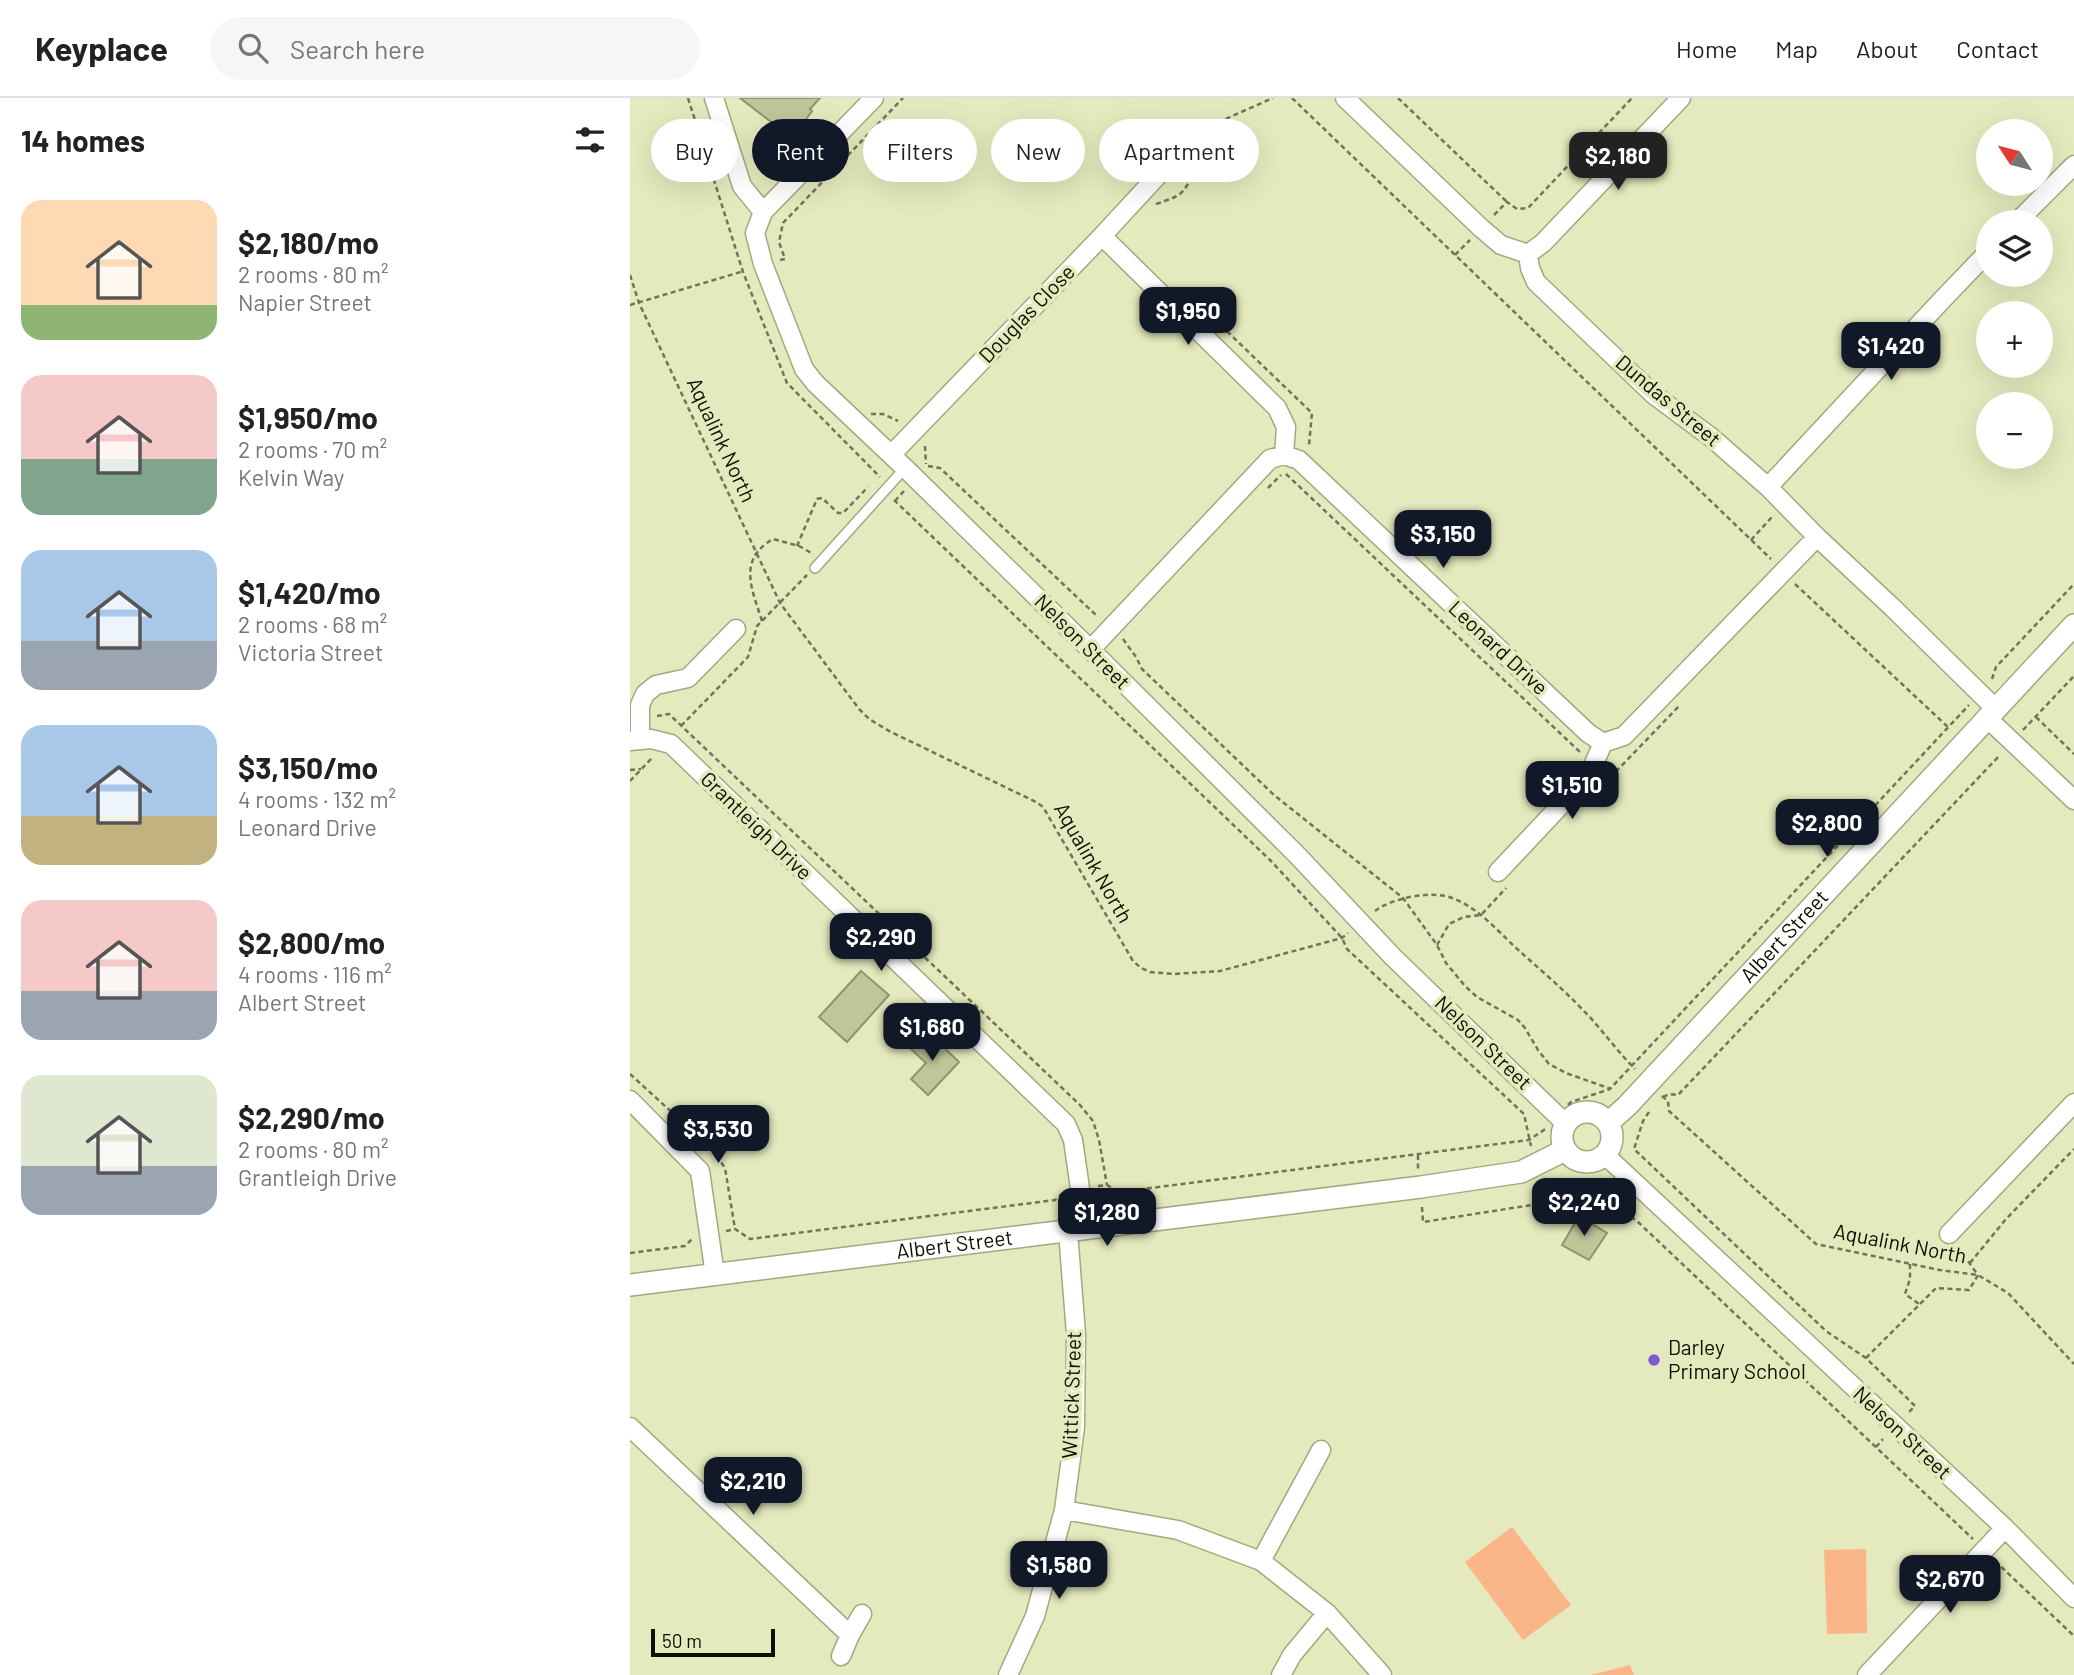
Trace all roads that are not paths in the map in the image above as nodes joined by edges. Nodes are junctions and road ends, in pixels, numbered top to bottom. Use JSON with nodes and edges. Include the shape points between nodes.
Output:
{"nodes":[{"id":1,"x":713,"y":98,"type":"edge"},
{"id":2,"x":874,"y":98,"type":"edge"},
{"id":3,"x":1345,"y":98,"type":"edge"},
{"id":4,"x":1681,"y":98,"type":"edge"},
{"id":5,"x":2074,"y":164,"type":"edge"},
{"id":6,"x":1152,"y":182,"type":"edge"},
{"id":7,"x":2030,"y":210,"type":"edge"},
{"id":8,"x":763,"y":212,"type":"junction"},
{"id":9,"x":1102,"y":236,"type":"junction"},
{"id":10,"x":1528,"y":254,"type":"junction"},
{"id":11,"x":1976,"y":265,"type":"edge"},
{"id":12,"x":891,"y":455,"type":"junction"},
{"id":13,"x":1289,"y":462,"type":"junction"},
{"id":14,"x":905,"y":468,"type":"junction"},
{"id":15,"x":1768,"y":487,"type":"junction"},
{"id":16,"x":1817,"y":537,"type":"junction"},
{"id":17,"x":818,"y":564,"type":"road end"},
{"id":18,"x":2074,"y":625,"type":"edge"},
{"id":19,"x":736,"y":629,"type":"dead end"},
{"id":20,"x":1090,"y":650,"type":"junction"},
{"id":21,"x":1991,"y":714,"type":"junction"},
{"id":22,"x":635,"y":740,"type":"edge"},
{"id":23,"x":1603,"y":743,"type":"junction"},
{"id":24,"x":2074,"y":800,"type":"edge"},
{"id":25,"x":1504,"y":879,"type":"road end"},
{"id":26,"x":630,"y":1100,"type":"edge"},
{"id":27,"x":2074,"y":1103,"type":"edge"},
{"id":28,"x":1562,"y":1120,"type":"junction"},
{"id":29,"x":1608,"y":1123,"type":"junction"},
{"id":30,"x":1565,"y":1150,"type":"junction"},
{"id":31,"x":1605,"y":1155,"type":"junction"},
{"id":32,"x":1077,"y":1231,"type":"junction"},
{"id":33,"x":1949,"y":1234,"type":"road end"},
{"id":34,"x":715,"y":1275,"type":"junction"},
{"id":35,"x":630,"y":1285,"type":"edge"},
{"id":36,"x":630,"y":1427,"type":"edge"},
{"id":37,"x":1321,"y":1450,"type":"dead end"},
{"id":38,"x":1064,"y":1510,"type":"junction"},
{"id":39,"x":2005,"y":1528,"type":"junction"},
{"id":40,"x":1261,"y":1561,"type":"junction"},
{"id":41,"x":2074,"y":1598,"type":"edge"},
{"id":42,"x":1327,"y":1613,"type":"junction"},
{"id":43,"x":862,"y":1614,"type":"dead end"},
{"id":44,"x":850,"y":1635,"type":"junction"},
{"id":45,"x":841,"y":1656,"type":"dead end"},
{"id":46,"x":1009,"y":1675,"type":"edge"},
{"id":47,"x":1281,"y":1675,"type":"edge"},
{"id":48,"x":1382,"y":1675,"type":"edge"},
{"id":49,"x":1867,"y":1675,"type":"edge"}],
"edges":[{"from":1,"to":8,"type":"street","via":[[742,186]]},
{"from":2,"to":8,"type":"street"},
{"from":3,"to":10,"type":"street","via":[[1481,228],[1501,245]]},
{"from":4,"to":10,"type":"street"},
{"from":5,"to":7,"type":"street"},
{"from":6,"to":9,"type":"street","name":"Douglas Close"},
{"from":8,"to":12,"type":"street","name":"Nelson Street","via":[[755,233],[762,264],[808,375]]},
{"from":9,"to":12,"type":"street","name":"Douglas Close"},
{"from":9,"to":13,"type":"street","via":[[1278,408],[1286,426]]},
{"from":10,"to":15,"type":"street","name":"Dundas Street","via":[[1536,282],[1653,394]]},
{"from":11,"to":15,"type":"street"},
{"from":12,"to":14,"type":"street","name":"Nelson Street"},
{"from":13,"to":20,"type":"street","via":[[1270,459]]},
{"from":13,"to":23,"type":"street","name":"Leonard Drive"},
{"from":14,"to":17,"type":"lane"},
{"from":14,"to":20,"type":"street","name":"Nelson Street"},
{"from":15,"to":16,"type":"street","name":"Dundas Street"},
{"from":16,"to":21,"type":"street","name":"Dundas Street","via":[[1980,693]]},
{"from":16,"to":23,"type":"street","via":[[1623,736]]},
{"from":18,"to":21,"type":"street","name":"Albert Street"},
{"from":19,"to":22,"type":"street","via":[[688,678],[656,685],[645,694],[639,705]]},
{"from":20,"to":28,"type":"street","name":"Nelson Street","via":[[1393,957]]},
{"from":21,"to":24,"type":"street","name":"Dundas Street","via":[[2012,742]]},
{"from":21,"to":29,"type":"street","name":"Albert Street"},
{"from":22,"to":32,"type":"street","name":"Grantleigh Drive","via":[[671,744],[1066,1124],[1080,1189]]},
{"from":23,"to":25,"type":"street","via":[[1589,775]]},
{"from":26,"to":34,"type":"street","via":[[700,1171]]},
{"from":27,"to":33,"type":"street"},
{"from":28,"to":29,"type":"street","via":[[1587,1112]]},
{"from":28,"to":30,"type":"street"},
{"from":29,"to":31,"type":"street","via":[[1612,1139]]},
{"from":30,"to":31,"type":"street","via":[[1585,1162]]},
{"from":30,"to":32,"type":"street","name":"Albert Street","via":[[1521,1172]]},
{"from":31,"to":39,"type":"street","name":"Nelson Street"},
{"from":32,"to":34,"type":"street","name":"Albert Street"},
{"from":32,"to":38,"type":"street","name":"Wittick Street","via":[[1075,1427]]},
{"from":34,"to":35,"type":"street","name":"Albert Street"},
{"from":36,"to":44,"type":"street"},
{"from":37,"to":40,"type":"street"},
{"from":38,"to":40,"type":"street","via":[[1178,1530]]},
{"from":38,"to":46,"type":"street","name":"Wittick Street","via":[[1035,1616]]},
{"from":39,"to":41,"type":"street","name":"Nelson Street"},
{"from":39,"to":49,"type":"street"},
{"from":40,"to":42,"type":"street"},
{"from":42,"to":47,"type":"street"},
{"from":42,"to":48,"type":"street"},
{"from":43,"to":44,"type":"street"},
{"from":44,"to":45,"type":"street"}]}
